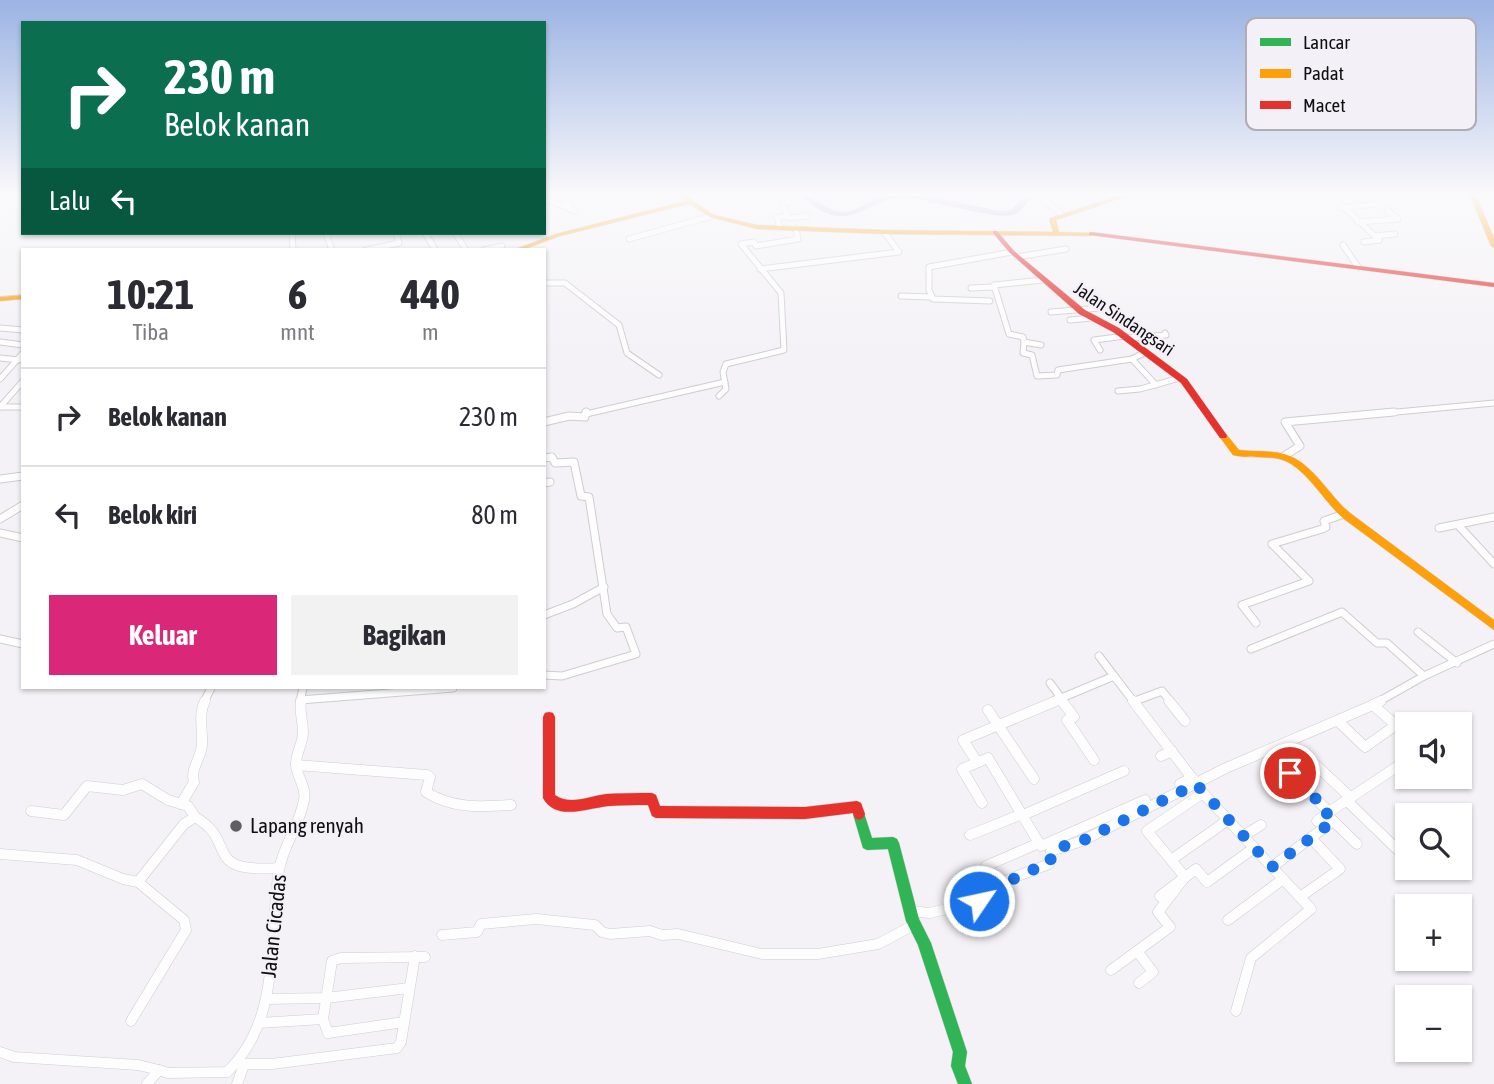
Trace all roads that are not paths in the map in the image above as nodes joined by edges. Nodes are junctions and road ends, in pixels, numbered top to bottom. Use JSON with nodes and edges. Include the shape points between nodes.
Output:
{"nodes":[{"id":1,"x":1343,"y":245,"type":"dead end"},
{"id":2,"x":742,"y":246,"type":"edge"},
{"id":3,"x":894,"y":246,"type":"edge"},
{"id":4,"x":1007,"y":246,"type":"edge"},
{"id":5,"x":1178,"y":246,"type":"edge"},
{"id":6,"x":1066,"y":249,"type":"dead end"},
{"id":7,"x":1015,"y":255,"type":"junction"},
{"id":8,"x":1358,"y":267,"type":"junction"},
{"id":9,"x":760,"y":269,"type":"junction"},
{"id":10,"x":1044,"y":280,"type":"junction"},
{"id":11,"x":546,"y":283,"type":"edge"},
{"id":12,"x":1492,"y":283,"type":"edge"},
{"id":13,"x":994,"y":287,"type":"junction"},
{"id":14,"x":971,"y":288,"type":"dead end"},
{"id":15,"x":901,"y":296,"type":"dead end"},
{"id":16,"x":21,"y":297,"type":"edge"},
{"id":17,"x":931,"y":297,"type":"junction"},
{"id":18,"x":0,"y":299,"type":"edge"},
{"id":19,"x":990,"y":301,"type":"dead end"},
{"id":20,"x":1112,"y":307,"type":"dead end"},
{"id":21,"x":1079,"y":310,"type":"junction"},
{"id":22,"x":1051,"y":312,"type":"dead end"},
{"id":23,"x":1091,"y":318,"type":"junction"},
{"id":24,"x":1070,"y":320,"type":"dead end"},
{"id":25,"x":0,"y":328,"type":"edge"},
{"id":26,"x":21,"y":330,"type":"edge"},
{"id":27,"x":1165,"y":333,"type":"dead end"},
{"id":28,"x":1126,"y":337,"type":"junction"},
{"id":29,"x":0,"y":342,"type":"edge"},
{"id":30,"x":1024,"y":342,"type":"junction"},
{"id":31,"x":21,"y":345,"type":"edge"},
{"id":32,"x":1041,"y":345,"type":"dead end"},
{"id":33,"x":1100,"y":350,"type":"dead end"},
{"id":34,"x":1146,"y":352,"type":"junction"},
{"id":35,"x":0,"y":358,"type":"edge"},
{"id":36,"x":1132,"y":359,"type":"junction"},
{"id":37,"x":20,"y":360,"type":"edge"},
{"id":38,"x":659,"y":375,"type":"dead end"},
{"id":39,"x":1180,"y":378,"type":"junction"},
{"id":40,"x":0,"y":379,"type":"edge"},
{"id":41,"x":725,"y":382,"type":"junction"},
{"id":42,"x":21,"y":383,"type":"edge"},
{"id":43,"x":1156,"y":385,"type":"junction"},
{"id":44,"x":1118,"y":391,"type":"dead end"},
{"id":45,"x":719,"y":396,"type":"dead end"},
{"id":46,"x":1494,"y":403,"type":"edge"},
{"id":47,"x":0,"y":407,"type":"edge"},
{"id":48,"x":21,"y":407,"type":"edge"},
{"id":49,"x":546,"y":422,"type":"edge"},
{"id":50,"x":1284,"y":456,"type":"junction"},
{"id":51,"x":546,"y":458,"type":"edge"},
{"id":52,"x":21,"y":476,"type":"edge"},
{"id":53,"x":0,"y":479,"type":"edge"},
{"id":54,"x":21,"y":506,"type":"edge"},
{"id":55,"x":1344,"y":514,"type":"junction"},
{"id":56,"x":1494,"y":517,"type":"edge"},
{"id":57,"x":0,"y":519,"type":"edge"},
{"id":58,"x":1458,"y":525,"type":"junction"},
{"id":59,"x":1439,"y":528,"type":"dead end"},
{"id":60,"x":0,"y":533,"type":"edge"},
{"id":61,"x":21,"y":538,"type":"edge"},
{"id":62,"x":1494,"y":564,"type":"edge"},
{"id":63,"x":604,"y":587,"type":"junction"},
{"id":64,"x":546,"y":614,"type":"edge"},
{"id":65,"x":1256,"y":623,"type":"dead end"},
{"id":66,"x":1494,"y":626,"type":"edge"},
{"id":67,"x":1418,"y":632,"type":"dead end"},
{"id":68,"x":0,"y":639,"type":"edge"},
{"id":69,"x":21,"y":644,"type":"edge"},
{"id":70,"x":1494,"y":644,"type":"edge"},
{"id":71,"x":1251,"y":649,"type":"dead end"},
{"id":72,"x":1099,"y":656,"type":"dead end"},
{"id":73,"x":1457,"y":663,"type":"junction"},
{"id":74,"x":546,"y":675,"type":"edge"},
{"id":75,"x":1114,"y":676,"type":"junction"},
{"id":76,"x":1424,"y":676,"type":"junction"},
{"id":77,"x":1050,"y":683,"type":"dead end"},
{"id":78,"x":210,"y":689,"type":"edge"},
{"id":79,"x":303,"y":689,"type":"edge"},
{"id":80,"x":440,"y":689,"type":"edge"},
{"id":81,"x":1061,"y":699,"type":"junction"},
{"id":82,"x":300,"y":700,"type":"junction"},
{"id":83,"x":1135,"y":701,"type":"junction"},
{"id":84,"x":1373,"y":705,"type":"junction"},
{"id":85,"x":988,"y":710,"type":"dead end"},
{"id":86,"x":549,"y":717,"type":"dead end"},
{"id":87,"x":1185,"y":721,"type":"dead end"},
{"id":88,"x":1340,"y":723,"type":"dead end"},
{"id":89,"x":1395,"y":724,"type":"edge"},
{"id":90,"x":999,"y":726,"type":"junction"},
{"id":91,"x":1395,"y":726,"type":"edge"},
{"id":92,"x":1172,"y":751,"type":"junction"},
{"id":93,"x":1161,"y":756,"type":"dead end"},
{"id":94,"x":1094,"y":761,"type":"dead end"},
{"id":95,"x":977,"y":762,"type":"junction"},
{"id":96,"x":296,"y":765,"type":"junction"},
{"id":97,"x":1316,"y":765,"type":"dead end"},
{"id":98,"x":1395,"y":768,"type":"edge"},
{"id":99,"x":1232,"y":770,"type":"dead end"},
{"id":100,"x":1124,"y":771,"type":"dead end"},
{"id":101,"x":1290,"y":773,"type":"dead end"},
{"id":102,"x":1034,"y":779,"type":"dead end"},
{"id":103,"x":1180,"y":783,"type":"dead end"},
{"id":104,"x":1198,"y":786,"type":"junction"},
{"id":105,"x":1348,"y":799,"type":"junction"},
{"id":106,"x":1145,"y":800,"type":"dead end"},
{"id":107,"x":982,"y":803,"type":"dead end"},
{"id":108,"x":181,"y":804,"type":"junction"},
{"id":109,"x":511,"y":805,"type":"dead end"},
{"id":110,"x":31,"y":811,"type":"dead end"},
{"id":111,"x":1022,"y":814,"type":"junction"},
{"id":112,"x":1329,"y":816,"type":"junction"},
{"id":113,"x":195,"y":817,"type":"junction"},
{"id":114,"x":1228,"y":820,"type":"junction"},
{"id":115,"x":1317,"y":821,"type":"dead end"},
{"id":116,"x":1261,"y":825,"type":"dead end"},
{"id":117,"x":970,"y":835,"type":"dead end"},
{"id":118,"x":1243,"y":836,"type":"junction"},
{"id":119,"x":1311,"y":838,"type":"junction"},
{"id":120,"x":1039,"y":843,"type":"junction"},
{"id":121,"x":1357,"y":844,"type":"dead end"},
{"id":122,"x":1395,"y":847,"type":"edge"},
{"id":123,"x":1254,"y":848,"type":"junction"},
{"id":124,"x":0,"y":854,"type":"edge"},
{"id":125,"x":1171,"y":860,"type":"junction"},
{"id":126,"x":986,"y":866,"type":"dead end"},
{"id":127,"x":1272,"y":867,"type":"junction"},
{"id":128,"x":279,"y":868,"type":"junction"},
{"id":129,"x":1185,"y":877,"type":"junction"},
{"id":130,"x":1283,"y":878,"type":"junction"},
{"id":131,"x":138,"y":882,"type":"junction"},
{"id":132,"x":1300,"y":897,"type":"junction"},
{"id":133,"x":911,"y":911,"type":"junction"},
{"id":134,"x":1228,"y":920,"type":"dead end"},
{"id":135,"x":914,"y":925,"type":"junction"},
{"id":136,"x":442,"y":935,"type":"dead end"},
{"id":137,"x":1137,"y":951,"type":"junction"},
{"id":138,"x":1111,"y":970,"type":"dead end"},
{"id":139,"x":1139,"y":983,"type":"dead end"},
{"id":140,"x":410,"y":988,"type":"junction"},
{"id":141,"x":326,"y":998,"type":"junction"},
{"id":142,"x":266,"y":999,"type":"junction"},
{"id":143,"x":1236,"y":1011,"type":"dead end"},
{"id":144,"x":323,"y":1019,"type":"junction"},
{"id":145,"x":131,"y":1021,"type":"dead end"},
{"id":146,"x":404,"y":1022,"type":"junction"},
{"id":147,"x":259,"y":1023,"type":"junction"},
{"id":148,"x":0,"y":1052,"type":"edge"},
{"id":149,"x":241,"y":1064,"type":"junction"},
{"id":150,"x":159,"y":1070,"type":"junction"},
{"id":151,"x":147,"y":1084,"type":"edge"},
{"id":152,"x":237,"y":1084,"type":"edge"},
{"id":153,"x":965,"y":1084,"type":"edge"}],
"edges":[{"from":1,"to":8,"type":"street"},
{"from":2,"to":9,"type":"street"},
{"from":3,"to":9,"type":"street","via":[[898,252]]},
{"from":4,"to":7,"type":"street","name":"Jalan Sindangsari"},
{"from":5,"to":8,"type":"street"},
{"from":6,"to":7,"type":"street"},
{"from":7,"to":10,"type":"street","name":"Jalan Sindangsari"},
{"from":7,"to":17,"type":"street","via":[[930,266]]},
{"from":8,"to":12,"type":"street"},
{"from":9,"to":41,"type":"street","via":[[781,293],[785,350],[726,364]]},
{"from":10,"to":13,"type":"street"},
{"from":10,"to":21,"type":"street","name":"Jalan Sindangsari"},
{"from":11,"to":38,"type":"street","via":[[565,283],[612,318],[628,353]]},
{"from":13,"to":14,"type":"street"},
{"from":13,"to":30,"type":"street","via":[[1009,334],[1023,337]]},
{"from":15,"to":17,"type":"street"},
{"from":16,"to":18,"type":"street"},
{"from":17,"to":19,"type":"street"},
{"from":20,"to":21,"type":"street"},
{"from":21,"to":22,"type":"street"},
{"from":21,"to":23,"type":"street","name":"Jalan Sindangsari"},
{"from":23,"to":24,"type":"street"},
{"from":23,"to":28,"type":"street","name":"Jalan Sindangsari"},
{"from":25,"to":26,"type":"street"},
{"from":27,"to":28,"type":"street"},
{"from":28,"to":33,"type":"street","via":[[1094,340]]},
{"from":28,"to":34,"type":"street","name":"Jalan Sindangsari"},
{"from":29,"to":31,"type":"street"},
{"from":30,"to":32,"type":"street"},
{"from":30,"to":36,"type":"street","via":[[1023,353],[1032,355],[1037,376]]},
{"from":34,"to":36,"type":"street"},
{"from":34,"to":39,"type":"street","name":"Jalan Sindangsari"},
{"from":35,"to":37,"type":"street"},
{"from":36,"to":43,"type":"street"},
{"from":37,"to":40,"type":"street"},
{"from":39,"to":43,"type":"street"},
{"from":39,"to":50,"type":"street","name":"Jalan Sindangsari","via":[[1236,453]]},
{"from":41,"to":45,"type":"street","via":[[726,389]]},
{"from":41,"to":49,"type":"street","via":[[618,404],[586,412],[584,417]]},
{"from":42,"to":47,"type":"street"},
{"from":43,"to":44,"type":"street"},
{"from":46,"to":50,"type":"street","via":[[1285,422],[1300,446]]},
{"from":47,"to":48,"type":"street"},
{"from":50,"to":55,"type":"street"},
{"from":51,"to":63,"type":"street","via":[[552,457],[555,463],[575,462],[581,496],[589,497]]},
{"from":52,"to":53,"type":"street"},
{"from":54,"to":57,"type":"street"},
{"from":55,"to":65,"type":"street","via":[[1324,521],[1326,527],[1319,532],[1291,535],[1272,544],[1309,581],[1242,605]]},
{"from":55,"to":66,"type":"street"},
{"from":56,"to":58,"type":"street"},
{"from":58,"to":59,"type":"street"},
{"from":58,"to":62,"type":"street"},
{"from":60,"to":61,"type":"street"},
{"from":63,"to":64,"type":"street"},
{"from":63,"to":74,"type":"street","via":[[607,614],[617,628],[626,627],[636,654],[562,676]]},
{"from":67,"to":73,"type":"street"},
{"from":68,"to":69,"type":"street"},
{"from":70,"to":73,"type":"street"},
{"from":71,"to":76,"type":"street","via":[[1342,612]]},
{"from":72,"to":75,"type":"street"},
{"from":73,"to":76,"type":"street"},
{"from":75,"to":81,"type":"street"},
{"from":75,"to":83,"type":"street"},
{"from":76,"to":84,"type":"street"},
{"from":77,"to":81,"type":"street"},
{"from":78,"to":108,"type":"street","via":[[201,708],[201,753],[192,775],[194,782]]},
{"from":79,"to":82,"type":"street","name":"Jalan Cicadas"},
{"from":80,"to":82,"type":"street"},
{"from":81,"to":90,"type":"street"},
{"from":81,"to":94,"type":"street","via":[[1074,718],[1067,720]]},
{"from":82,"to":96,"type":"street","name":"Jalan Cicadas","via":[[303,732]]},
{"from":83,"to":87,"type":"street","via":[[1162,691]]},
{"from":83,"to":92,"type":"street"},
{"from":84,"to":89,"type":"street"},
{"from":84,"to":104,"type":"street","via":[[1254,755]]},
{"from":85,"to":90,"type":"street"},
{"from":86,"to":133,"type":"street","via":[[549,798],[553,803],[591,806],[604,800],[652,799],[657,813],[805,813],[856,806],[867,844],[893,843]]},
{"from":88,"to":91,"type":"street","via":[[1365,747]]},
{"from":90,"to":95,"type":"street","via":[[963,740]]},
{"from":90,"to":102,"type":"street"},
{"from":92,"to":93,"type":"street"},
{"from":92,"to":104,"type":"street"},
{"from":95,"to":107,"type":"street","via":[[962,769]]},
{"from":95,"to":111,"type":"street","via":[[988,758]]},
{"from":96,"to":109,"type":"street","via":[[428,775],[425,791],[447,804],[474,809]]},
{"from":96,"to":128,"type":"street","name":"Jalan Cicadas","via":[[304,798]]},
{"from":97,"to":105,"type":"street"},
{"from":98,"to":105,"type":"street"},
{"from":99,"to":104,"type":"street"},
{"from":100,"to":111,"type":"street"},
{"from":101,"to":112,"type":"street"},
{"from":103,"to":104,"type":"street"},
{"from":104,"to":114,"type":"street"},
{"from":104,"to":125,"type":"street","via":[[1147,831]]},
{"from":104,"to":133,"type":"street","via":[[1082,841],[1054,849],[1049,864],[996,887],[975,903],[929,913]]},
{"from":105,"to":112,"type":"street"},
{"from":105,"to":122,"type":"street"},
{"from":106,"to":120,"type":"street","via":[[1041,846]]},
{"from":108,"to":110,"type":"street","via":[[142,784],[123,790],[89,786],[69,813]]},
{"from":108,"to":113,"type":"street"},
{"from":111,"to":117,"type":"street"},
{"from":111,"to":120,"type":"street"},
{"from":112,"to":115,"type":"street"},
{"from":112,"to":119,"type":"street"},
{"from":112,"to":121,"type":"street"},
{"from":113,"to":128,"type":"street","via":[[204,821],[224,859],[233,866],[258,871]]},
{"from":113,"to":131,"type":"street","via":[[184,824]]},
{"from":114,"to":118,"type":"street"},
{"from":114,"to":125,"type":"street"},
{"from":116,"to":118,"type":"street"},
{"from":118,"to":123,"type":"street"},
{"from":119,"to":127,"type":"street"},
{"from":119,"to":132,"type":"street","via":[[1340,869]]},
{"from":120,"to":126,"type":"street"},
{"from":123,"to":127,"type":"street"},
{"from":123,"to":129,"type":"street","via":[[1207,882],[1196,869]]},
{"from":124,"to":131,"type":"street","via":[[73,859]]},
{"from":125,"to":129,"type":"street"},
{"from":127,"to":130,"type":"street"},
{"from":128,"to":142,"type":"street","name":"Jalan Cicadas"},
{"from":129,"to":137,"type":"street","via":[[1158,912],[1170,928]]},
{"from":130,"to":132,"type":"street"},
{"from":130,"to":134,"type":"street"},
{"from":131,"to":145,"type":"street","via":[[184,920],[186,930]]},
{"from":132,"to":143,"type":"street","via":[[1311,909],[1251,958]]},
{"from":133,"to":135,"type":"street"},
{"from":135,"to":136,"type":"street","via":[[878,944],[818,954],[762,954],[678,934],[610,934],[595,925],[536,919],[489,922],[481,924],[477,932]]},
{"from":135,"to":153,"type":"street","via":[[960,1052],[958,1066]]},
{"from":137,"to":138,"type":"street"},
{"from":137,"to":139,"type":"street","via":[[1153,972]]},
{"from":140,"to":141,"type":"street"},
{"from":140,"to":141,"type":"street","via":[[420,956],[333,959]]},
{"from":140,"to":146,"type":"street"},
{"from":141,"to":142,"type":"street"},
{"from":141,"to":144,"type":"street"},
{"from":142,"to":147,"type":"street","name":"Jalan Cicadas"},
{"from":144,"to":146,"type":"street","via":[[328,1033],[337,1034]]},
{"from":144,"to":147,"type":"street"},
{"from":146,"to":149,"type":"street","via":[[400,1046],[393,1049]]},
{"from":147,"to":149,"type":"street","name":"Jalan Cicadas"},
{"from":148,"to":150,"type":"street"},
{"from":149,"to":150,"type":"street","via":[[213,1074]]},
{"from":149,"to":152,"type":"street","name":"Jalan Cicadas"},
{"from":150,"to":151,"type":"street"}]}
